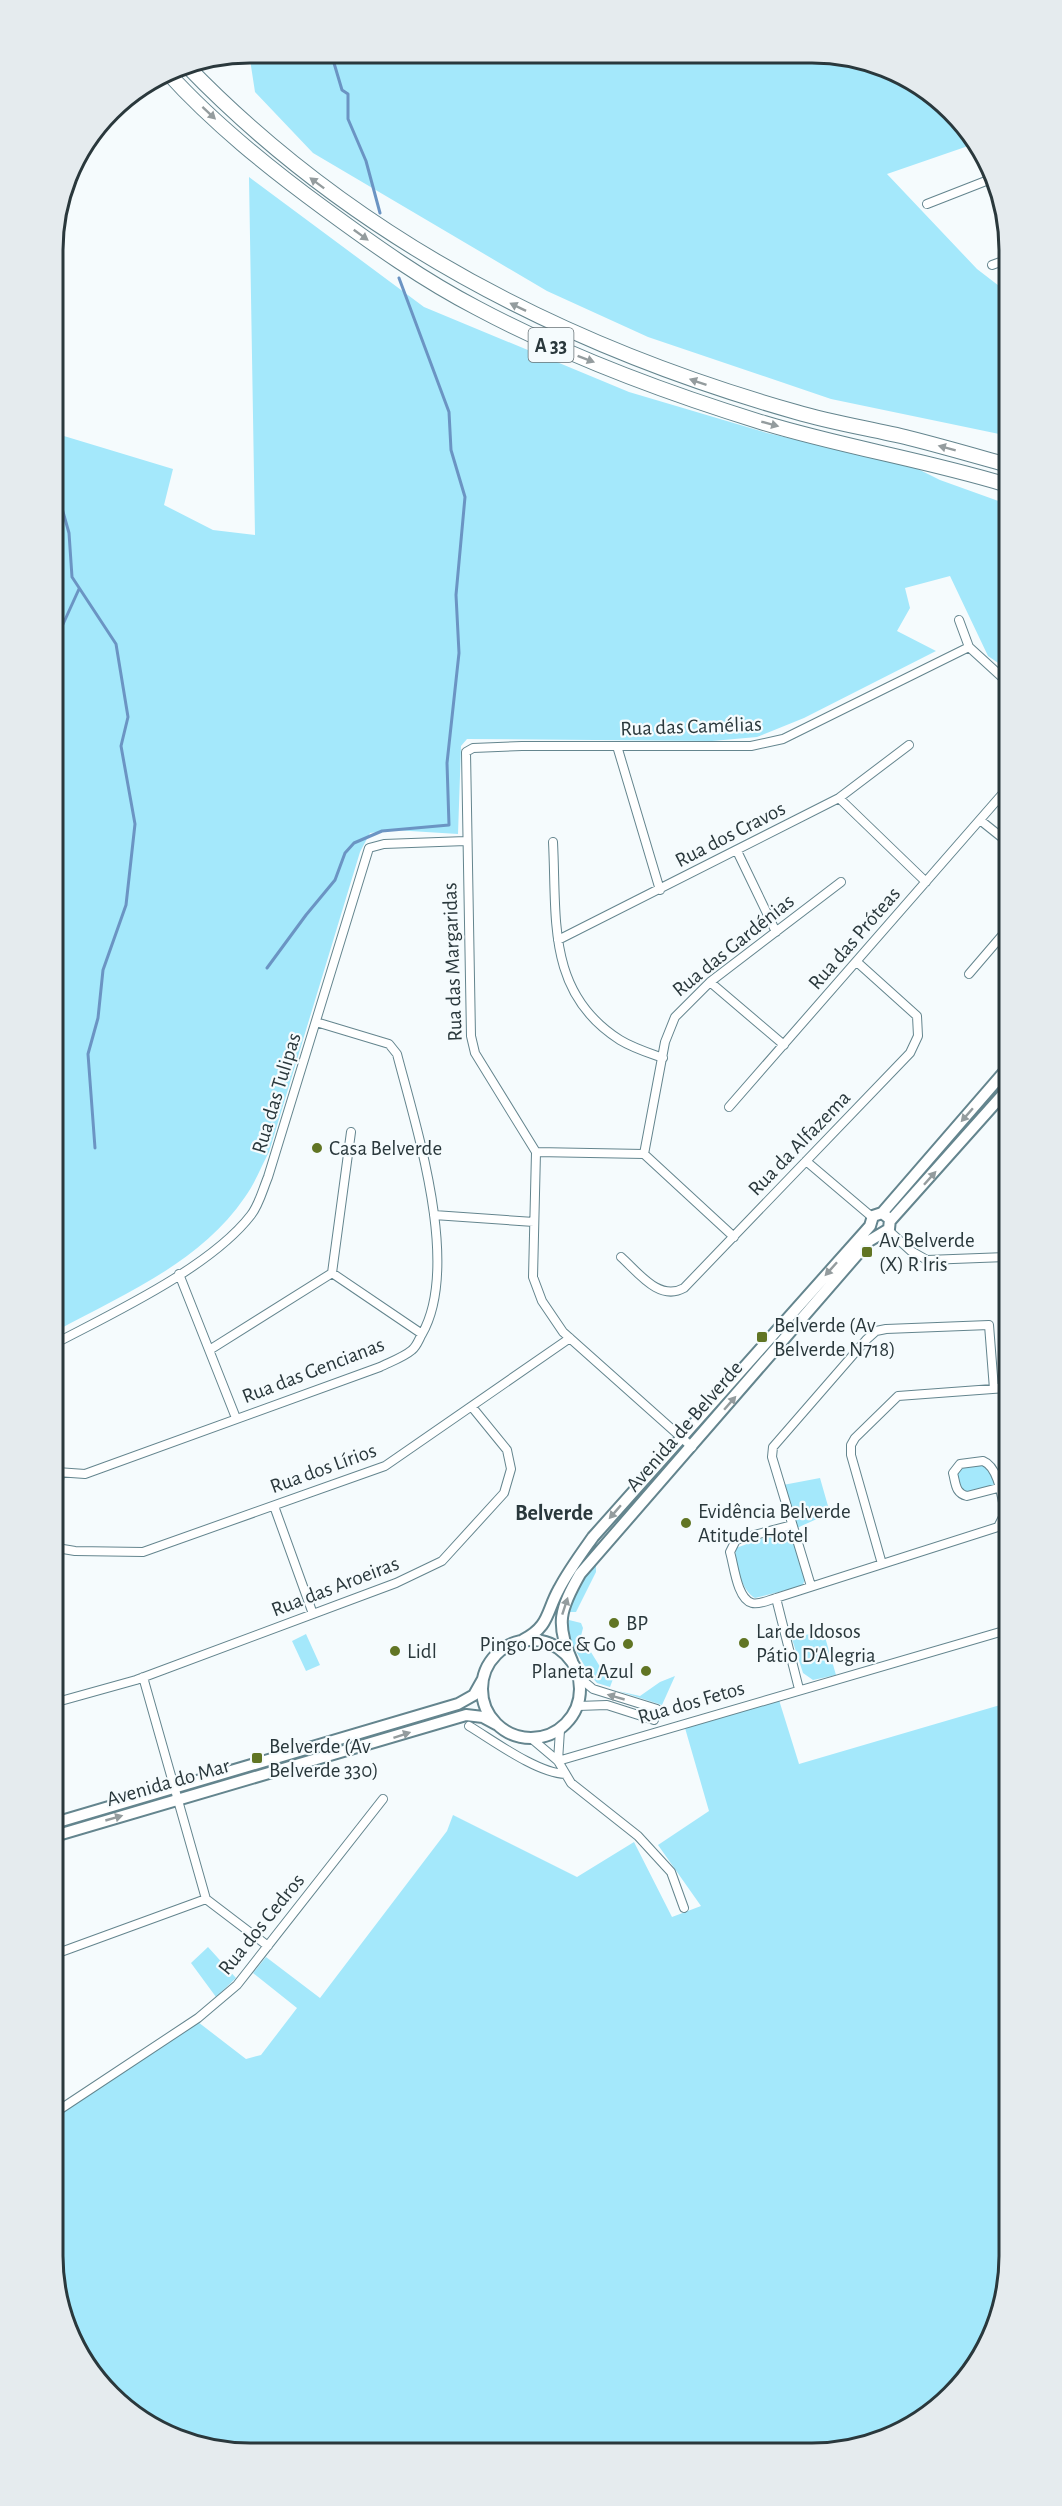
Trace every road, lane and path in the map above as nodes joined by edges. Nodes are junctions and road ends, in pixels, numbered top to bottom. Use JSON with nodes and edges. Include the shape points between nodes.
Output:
{"nodes":[{"id":1,"x":194,"y":72,"type":"edge"},
{"id":2,"x":174,"y":79,"type":"edge"},
{"id":3,"x":986,"y":181,"type":"edge"},
{"id":4,"x":927,"y":204,"type":"dead end"},
{"id":5,"x":999,"y":263,"type":"edge"},
{"id":6,"x":992,"y":266,"type":"dead end"},
{"id":7,"x":999,"y":463,"type":"edge"},
{"id":8,"x":999,"y":483,"type":"edge"},
{"id":9,"x":959,"y":620,"type":"dead end"},
{"id":10,"x":969,"y":647,"type":"junction"},
{"id":11,"x":999,"y":674,"type":"edge"},
{"id":12,"x":909,"y":745,"type":"dead end"},
{"id":13,"x":617,"y":746,"type":"junction"},
{"id":14,"x":466,"y":752,"type":"joint"},
{"id":15,"x":839,"y":798,"type":"junction"},
{"id":16,"x":999,"y":798,"type":"edge"},
{"id":17,"x":980,"y":820,"type":"junction"},
{"id":18,"x":999,"y":835,"type":"edge"},
{"id":19,"x":466,"y":842,"type":"junction"},
{"id":20,"x":554,"y":842,"type":"dead end"},
{"id":21,"x":737,"y":851,"type":"junction"},
{"id":22,"x":841,"y":882,"type":"dead end"},
{"id":23,"x":926,"y":882,"type":"junction"},
{"id":24,"x":660,"y":890,"type":"junction"},
{"id":25,"x":776,"y":932,"type":"junction"},
{"id":26,"x":999,"y":939,"type":"edge"},
{"id":27,"x":558,"y":940,"type":"junction"},
{"id":28,"x":857,"y":962,"type":"junction"},
{"id":29,"x":969,"y":974,"type":"dead end"},
{"id":30,"x":710,"y":982,"type":"junction"},
{"id":31,"x":316,"y":1022,"type":"junction"},
{"id":32,"x":784,"y":1045,"type":"junction"},
{"id":33,"x":663,"y":1058,"type":"junction"},
{"id":34,"x":999,"y":1078,"type":"edge"},
{"id":35,"x":999,"y":1098,"type":"edge"},
{"id":36,"x":729,"y":1107,"type":"dead end"},
{"id":37,"x":351,"y":1132,"type":"dead end"},
{"id":38,"x":536,"y":1152,"type":"junction"},
{"id":39,"x":644,"y":1154,"type":"junction"},
{"id":40,"x":806,"y":1161,"type":"junction"},
{"id":41,"x":434,"y":1215,"type":"junction"},
{"id":42,"x":534,"y":1222,"type":"junction"},
{"id":43,"x":880,"y":1223,"type":"junction"},
{"id":44,"x":735,"y":1237,"type":"junction"},
{"id":45,"x":621,"y":1257,"type":"dead end"},
{"id":46,"x":999,"y":1257,"type":"edge"},
{"id":47,"x":332,"y":1273,"type":"junction"},
{"id":48,"x":179,"y":1274,"type":"junction"},
{"id":49,"x":422,"y":1334,"type":"junction"},
{"id":50,"x":63,"y":1338,"type":"edge"},
{"id":51,"x":570,"y":1338,"type":"junction"},
{"id":52,"x":211,"y":1349,"type":"junction"},
{"id":53,"x":994,"y":1389,"type":"junction"},
{"id":54,"x":999,"y":1389,"type":"edge"},
{"id":55,"x":472,"y":1407,"type":"junction"},
{"id":56,"x":237,"y":1418,"type":"junction"},
{"id":57,"x":682,"y":1437,"type":"junction"},
{"id":58,"x":692,"y":1447,"type":"junction"},
{"id":59,"x":63,"y":1472,"type":"edge"},
{"id":60,"x":998,"y":1488,"type":"junction"},
{"id":61,"x":999,"y":1492,"type":"edge"},
{"id":62,"x":274,"y":1506,"type":"junction"},
{"id":63,"x":792,"y":1525,"type":"junction"},
{"id":64,"x":999,"y":1525,"type":"edge"},
{"id":65,"x":63,"y":1549,"type":"edge"},
{"id":66,"x":882,"y":1564,"type":"junction"},
{"id":67,"x":811,"y":1586,"type":"junction"},
{"id":68,"x":776,"y":1598,"type":"junction"},
{"id":69,"x":313,"y":1614,"type":"junction"},
{"id":70,"x":999,"y":1632,"type":"edge"},
{"id":71,"x":523,"y":1640,"type":"junction"},
{"id":72,"x":572,"y":1661,"type":"junction"},
{"id":73,"x":143,"y":1677,"type":"junction"},
{"id":74,"x":580,"y":1678,"type":"junction"},
{"id":75,"x":483,"y":1679,"type":"junction"},
{"id":76,"x":799,"y":1689,"type":"junction"},
{"id":77,"x":63,"y":1700,"type":"edge"},
{"id":78,"x":578,"y":1706,"type":"junction"},
{"id":79,"x":657,"y":1709,"type":"dead end"},
{"id":80,"x":654,"y":1720,"type":"dead end"},
{"id":81,"x":496,"y":1724,"type":"junction"},
{"id":82,"x":469,"y":1726,"type":"dead end"},
{"id":83,"x":560,"y":1730,"type":"junction"},
{"id":84,"x":532,"y":1739,"type":"junction"},
{"id":85,"x":558,"y":1761,"type":"junction"},
{"id":86,"x":566,"y":1774,"type":"junction"},
{"id":87,"x":176,"y":1787,"type":"junction"},
{"id":88,"x":383,"y":1799,"type":"dead end"},
{"id":89,"x":178,"y":1800,"type":"junction"},
{"id":90,"x":63,"y":1821,"type":"edge"},
{"id":91,"x":63,"y":1834,"type":"edge"},
{"id":92,"x":206,"y":1899,"type":"junction"},
{"id":93,"x":684,"y":1908,"type":"dead end"},
{"id":94,"x":268,"y":1946,"type":"junction"},
{"id":95,"x":63,"y":1951,"type":"edge"},
{"id":96,"x":63,"y":2107,"type":"edge"}],
"edges":[{"from":7,"to":1,"type":"highway","number":"A 33","one_way":true,"via":[[798,413],[629,356],[547,322],[460,277],[355,212],[284,158]]},
{"from":2,"to":8,"type":"highway","number":"A 33","one_way":true,"via":[[237,140],[388,255],[476,308],[548,344],[664,390],[765,423]]},
{"from":3,"to":4,"type":"street"},
{"from":5,"to":6,"type":"street"},
{"from":9,"to":10,"type":"street"},
{"from":10,"to":11,"type":"street"},
{"from":10,"to":13,"type":"street","name":"Rua das Camélias","via":[[783,739],[751,746]]},
{"from":12,"to":15,"type":"street","name":"Rua dos Cravos"},
{"from":13,"to":14,"type":"street","name":"Rua das Camélias","via":[[522,746],[473,748]]},
{"from":13,"to":24,"type":"street"},
{"from":14,"to":19,"type":"street","name":"Rua das Margaridas"},
{"from":15,"to":21,"type":"street","name":"Rua dos Cravos"},
{"from":15,"to":23,"type":"street"},
{"from":16,"to":17,"type":"street","name":"Rua das Próteas"},
{"from":17,"to":18,"type":"street"},
{"from":17,"to":23,"type":"street","name":"Rua das Próteas"},
{"from":19,"to":31,"type":"street","name":"Rua das Tulipas","via":[[384,844],[369,848]]},
{"from":19,"to":38,"type":"street","name":"Rua das Margaridas","via":[[469,985],[475,1053]]},
{"from":20,"to":27,"type":"street"},
{"from":21,"to":24,"type":"street","name":"Rua dos Cravos"},
{"from":21,"to":25,"type":"street"},
{"from":22,"to":25,"type":"street","name":"Rua das Gardénias"},
{"from":23,"to":28,"type":"street","name":"Rua das Próteas"},
{"from":24,"to":27,"type":"street","name":"Rua dos Cravos"},
{"from":25,"to":30,"type":"street","name":"Rua das Gardénias"},
{"from":26,"to":29,"type":"street"},
{"from":27,"to":33,"type":"street","via":[[564,974],[592,1019],[622,1041]]},
{"from":28,"to":32,"type":"street","name":"Rua das Próteas"},
{"from":28,"to":40,"type":"street","name":"Rua da Alfazema","via":[[917,1016],[918,1036],[910,1053]]},
{"from":30,"to":32,"type":"street"},
{"from":30,"to":33,"type":"street","name":"Rua das Gardénias","via":[[675,1017]]},
{"from":31,"to":41,"type":"street","name":"Rua das Gencianas","via":[[389,1044],[397,1054],[426,1166]]},
{"from":31,"to":48,"type":"street","name":"Rua das Tulipas","via":[[268,1177],[252,1214],[219,1249]]},
{"from":32,"to":36,"type":"street","name":"Rua das Próteas"},
{"from":33,"to":39,"type":"street","name":"Rua das Gardénias"},
{"from":34,"to":43,"type":"main road","name":"Avenida de Belverde","one_way":true},
{"from":43,"to":35,"type":"main road","name":"Avenida de Belverde","one_way":true},
{"from":37,"to":47,"type":"street"},
{"from":38,"to":39,"type":"street"},
{"from":38,"to":42,"type":"street"},
{"from":39,"to":44,"type":"street"},
{"from":40,"to":43,"type":"street"},
{"from":40,"to":44,"type":"street","name":"Rua da Alfazema"},
{"from":41,"to":42,"type":"street"},
{"from":41,"to":49,"type":"street","name":"Rua das Gencianas","via":[[436,1298]]},
{"from":42,"to":51,"type":"street","via":[[533,1277],[542,1301]]},
{"from":43,"to":46,"type":"street","via":[[927,1260]]},
{"from":43,"to":57,"type":"main road","name":"Avenida de Belverde","one_way":true},
{"from":58,"to":43,"type":"main road","name":"Avenida de Belverde","one_way":true,"via":[[869,1241]]},
{"from":44,"to":45,"type":"street","name":"Rua da Alfazema","via":[[675,1293],[656,1288]]},
{"from":47,"to":49,"type":"street"},
{"from":47,"to":52,"type":"street"},
{"from":48,"to":50,"type":"street","name":"Rua das Tulipas"},
{"from":48,"to":52,"type":"street"},
{"from":49,"to":56,"type":"street","name":"Rua das Gencianas","via":[[414,1349],[380,1367]]},
{"from":51,"to":55,"type":"street","name":"Rua dos Lírios"},
{"from":51,"to":57,"type":"street"},
{"from":52,"to":56,"type":"street"},
{"from":53,"to":54,"type":"street"},
{"from":53,"to":63,"type":"street","via":[[989,1325],[876,1331],[773,1447],[771,1457]]},
{"from":53,"to":66,"type":"street","via":[[898,1396],[855,1438],[851,1455]]},
{"from":55,"to":62,"type":"street","name":"Rua dos Lírios","via":[[385,1466]]},
{"from":55,"to":69,"type":"street","name":"Rua das Aroeiras","via":[[507,1450],[511,1469],[504,1493],[442,1561]]},
{"from":56,"to":59,"type":"street","name":"Rua das Gencianas","via":[[85,1474]]},
{"from":57,"to":58,"type":"street"},
{"from":57,"to":71,"type":"main road","name":"Avenida de Belverde","one_way":true,"via":[[593,1537],[572,1566],[543,1625]]},
{"from":72,"to":58,"type":"main road","name":"Avenida de Belverde","one_way":true,"via":[[562,1639],[561,1616],[572,1588],[595,1555]]},
{"from":60,"to":60,"type":"street","via":[[993,1468],[986,1461],[960,1464],[954,1470],[957,1489],[965,1496]]},
{"from":60,"to":61,"type":"street"},
{"from":62,"to":65,"type":"street","name":"Rua dos Lírios","via":[[143,1552]]},
{"from":62,"to":69,"type":"street"},
{"from":63,"to":67,"type":"street"},
{"from":63,"to":68,"type":"street","via":[[736,1540],[730,1549],[745,1599],[754,1604]]},
{"from":64,"to":66,"type":"street"},
{"from":66,"to":67,"type":"street"},
{"from":67,"to":68,"type":"street"},
{"from":68,"to":76,"type":"street"},
{"from":69,"to":73,"type":"street","name":"Rua das Aroeiras"},
{"from":70,"to":76,"type":"street","name":"Rua dos Fetos"},
{"from":71,"to":72,"type":"main road","via":[[551,1644]]},
{"from":71,"to":75,"type":"main road","via":[[496,1654]]},
{"from":72,"to":74,"type":"main road"},
{"from":73,"to":77,"type":"street","name":"Rua das Aroeiras"},
{"from":73,"to":87,"type":"street"},
{"from":74,"to":78,"type":"main road"},
{"from":79,"to":74,"type":"street","name":"Rua dos Fetos","one_way":true,"via":[[593,1689]]},
{"from":75,"to":81,"type":"main road","via":[[484,1704]]},
{"from":75,"to":87,"type":"main road","name":"Avenida do Mar","via":[[474,1695],[458,1704]]},
{"from":76,"to":85,"type":"street","name":"Rua dos Fetos"},
{"from":78,"to":80,"type":"street","name":"Rua dos Fetos","via":[[607,1705]]},
{"from":78,"to":83,"type":"main road"},
{"from":81,"to":84,"type":"main road","via":[[507,1732]]},
{"from":89,"to":81,"type":"main road","name":"Avenida do Mar","one_way":true,"via":[[466,1715]]},
{"from":82,"to":86,"type":"street","via":[[555,1773]]},
{"from":83,"to":84,"type":"main road"},
{"from":83,"to":85,"type":"street"},
{"from":84,"to":85,"type":"street"},
{"from":85,"to":86,"type":"street"},
{"from":86,"to":93,"type":"street","via":[[571,1783],[638,1836],[671,1872]]},
{"from":87,"to":89,"type":"street"},
{"from":87,"to":90,"type":"main road","name":"Avenida do Mar"},
{"from":88,"to":94,"type":"street","name":"Rua dos Cedros"},
{"from":91,"to":89,"type":"main road","name":"Avenida do Mar","one_way":true},
{"from":89,"to":92,"type":"street"},
{"from":92,"to":94,"type":"street"},
{"from":92,"to":95,"type":"street"},
{"from":94,"to":96,"type":"street","name":"Rua dos Cedros","via":[[237,1985],[198,2018]]}]}
